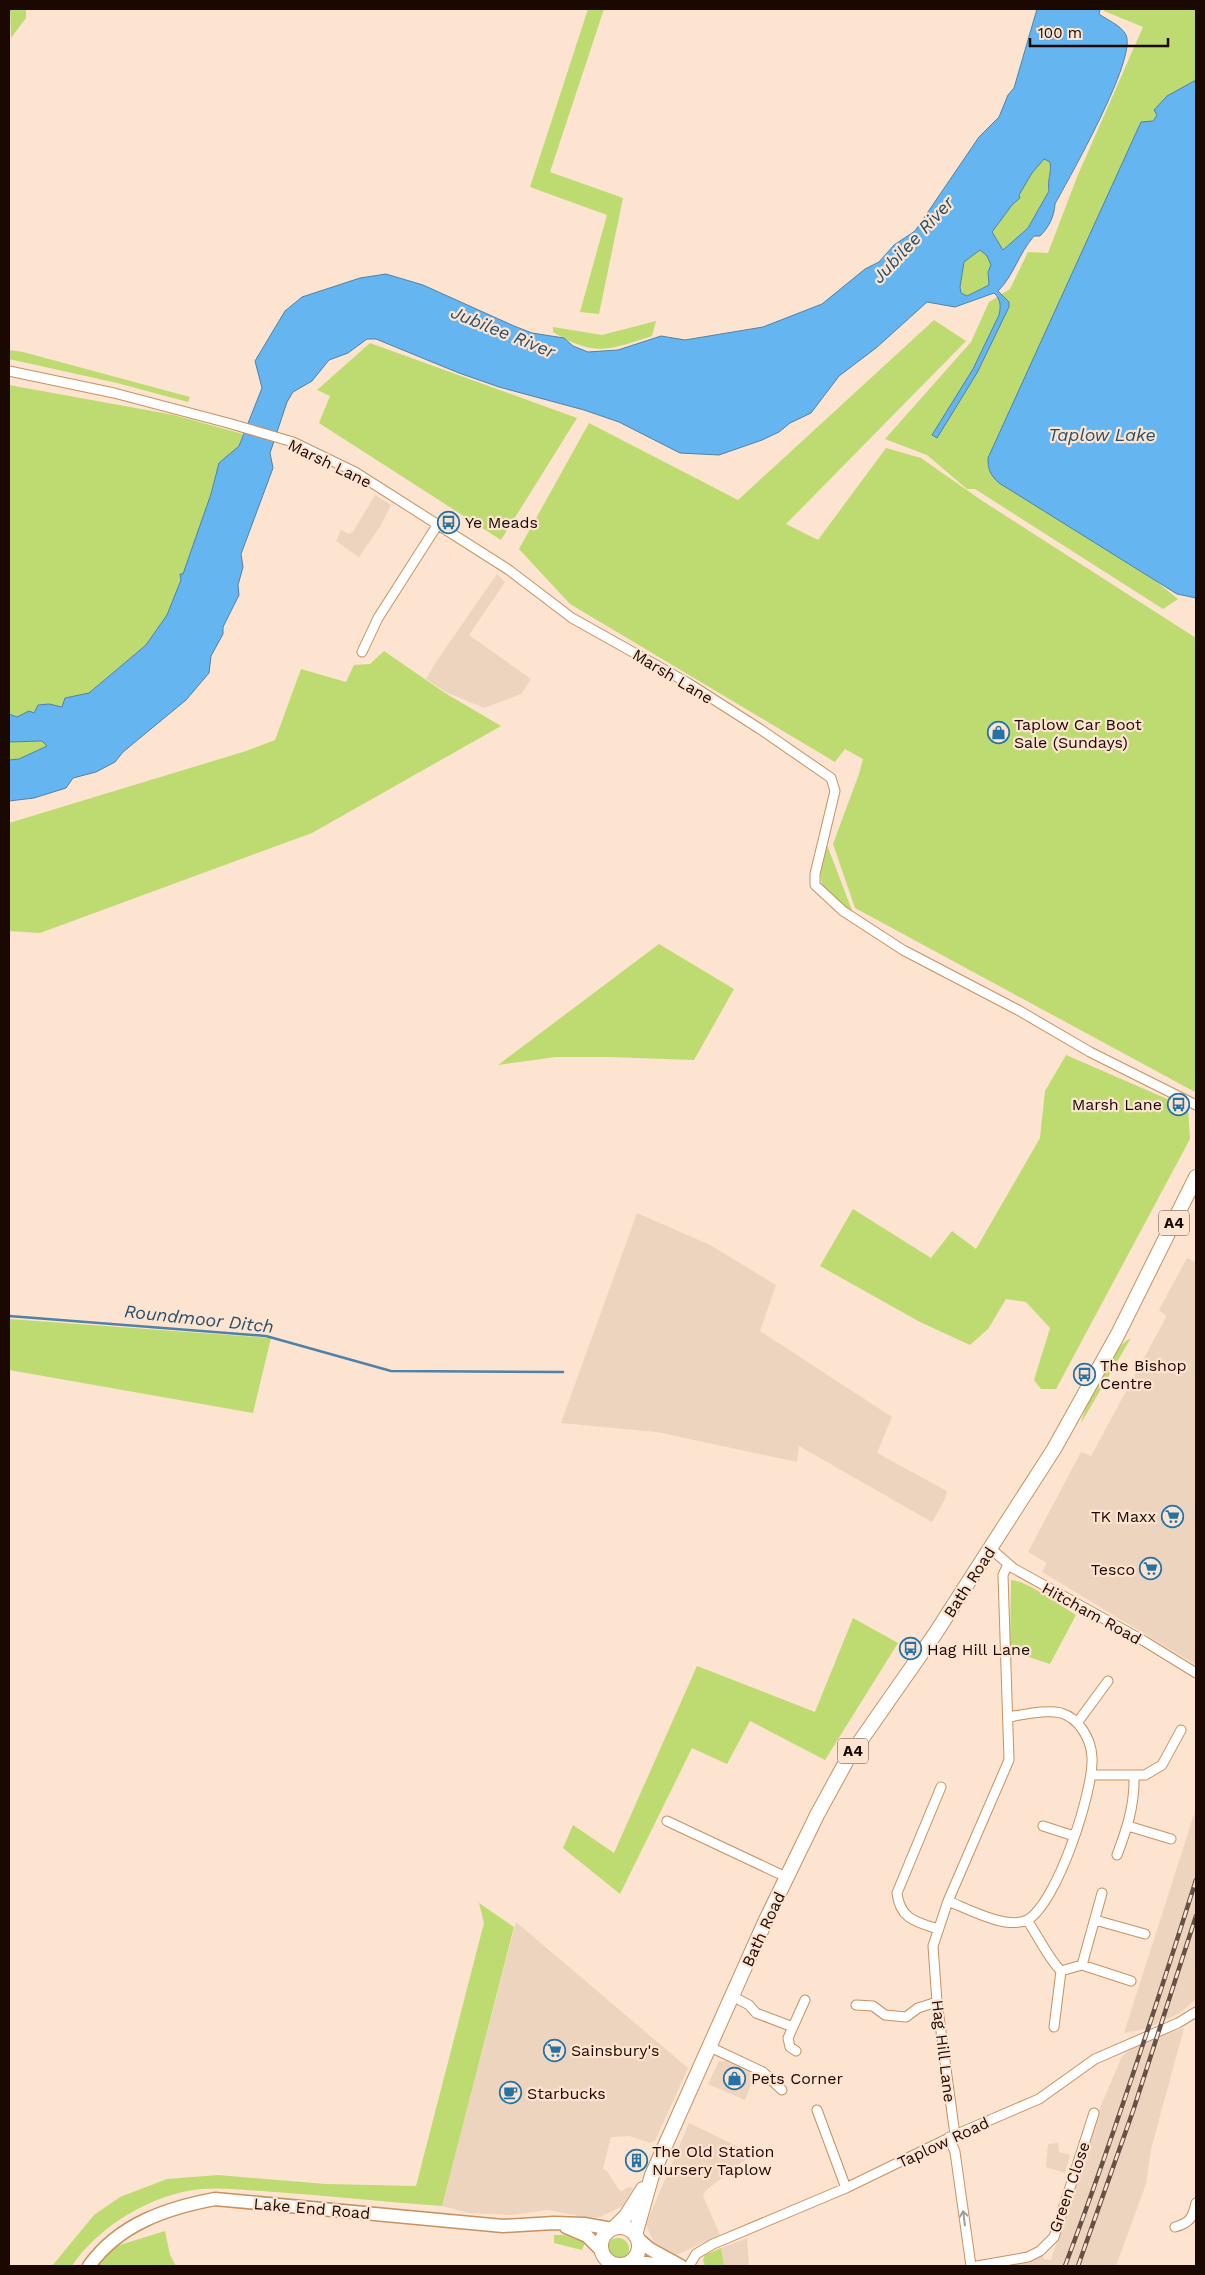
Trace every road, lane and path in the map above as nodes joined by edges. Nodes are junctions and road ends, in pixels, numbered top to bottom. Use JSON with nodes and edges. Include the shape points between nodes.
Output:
{"nodes":[{"id":1,"x":9,"y":371,"type":"edge"},
{"id":2,"x":438,"y":524,"type":"junction"},
{"id":3,"x":362,"y":652,"type":"dead end"},
{"id":4,"x":1196,"y":1105,"type":"edge"},
{"id":5,"x":1196,"y":1177,"type":"edge"},
{"id":6,"x":991,"y":1549,"type":"junction"},
{"id":7,"x":1008,"y":1564,"type":"junction"},
{"id":8,"x":1196,"y":1673,"type":"edge"},
{"id":9,"x":1108,"y":1681,"type":"dead end"},
{"id":10,"x":1008,"y":1717,"type":"junction"},
{"id":11,"x":1077,"y":1723,"type":"junction"},
{"id":12,"x":1181,"y":1730,"type":"dead end"},
{"id":13,"x":1091,"y":1775,"type":"junction"},
{"id":14,"x":1134,"y":1775,"type":"junction"},
{"id":15,"x":941,"y":1787,"type":"dead end"},
{"id":16,"x":667,"y":1821,"type":"dead end"},
{"id":17,"x":1043,"y":1826,"type":"dead end"},
{"id":18,"x":1128,"y":1826,"type":"junction"},
{"id":19,"x":1074,"y":1836,"type":"junction"},
{"id":20,"x":1171,"y":1839,"type":"dead end"},
{"id":21,"x":1117,"y":1855,"type":"dead end"},
{"id":22,"x":786,"y":1877,"type":"junction"},
{"id":23,"x":1102,"y":1893,"type":"dead end"},
{"id":24,"x":948,"y":1901,"type":"junction"},
{"id":25,"x":1027,"y":1920,"type":"junction"},
{"id":26,"x":1095,"y":1920,"type":"junction"},
{"id":27,"x":938,"y":1929,"type":"junction"},
{"id":28,"x":1145,"y":1934,"type":"dead end"},
{"id":29,"x":1082,"y":1966,"type":"junction"},
{"id":30,"x":1061,"y":1971,"type":"junction"},
{"id":31,"x":1130,"y":1981,"type":"dead end"},
{"id":32,"x":732,"y":1996,"type":"junction"},
{"id":33,"x":805,"y":2000,"type":"dead end"},
{"id":34,"x":937,"y":2002,"type":"junction"},
{"id":35,"x":856,"y":2005,"type":"dead end"},
{"id":36,"x":1196,"y":2012,"type":"edge"},
{"id":37,"x":793,"y":2027,"type":"junction"},
{"id":38,"x":1054,"y":2027,"type":"dead end"},
{"id":39,"x":710,"y":2047,"type":"junction"},
{"id":40,"x":796,"y":2051,"type":"dead end"},
{"id":41,"x":782,"y":2090,"type":"dead end"},
{"id":42,"x":817,"y":2110,"type":"dead end"},
{"id":43,"x":1094,"y":2113,"type":"dead end"},
{"id":44,"x":952,"y":2136,"type":"junction"},
{"id":45,"x":652,"y":2175,"type":"junction"},
{"id":46,"x":846,"y":2188,"type":"junction"},
{"id":47,"x":1196,"y":2203,"type":"edge"},
{"id":48,"x":554,"y":2223,"type":"junction"},
{"id":49,"x":1175,"y":2227,"type":"dead end"},
{"id":50,"x":613,"y":2228,"type":"junction"},
{"id":51,"x":636,"y":2236,"type":"junction"},
{"id":52,"x":601,"y":2251,"type":"junction"},
{"id":53,"x":626,"y":2265,"type":"edge"},
{"id":54,"x":90,"y":2266,"type":"edge"},
{"id":55,"x":598,"y":2266,"type":"edge"},
{"id":56,"x":680,"y":2266,"type":"edge"},
{"id":57,"x":689,"y":2266,"type":"edge"},
{"id":58,"x":971,"y":2266,"type":"edge"},
{"id":59,"x":977,"y":2266,"type":"edge"}],
"edges":[{"from":1,"to":2,"type":"street","name":"Marsh Lane","via":[[114,393],[293,442],[355,472]]},
{"from":2,"to":3,"type":"street","via":[[378,618]]},
{"from":2,"to":4,"type":"street","name":"Marsh Lane","via":[[509,570],[572,618],[688,683],[831,778],[835,791],[814,885],[843,911],[903,950],[1090,1052]]},
{"from":5,"to":6,"type":"main road","name":"Bath Road","number":"A4","via":[[1090,1386]]},
{"from":6,"to":7,"type":"street","name":"Hitcham Road"},
{"from":6,"to":22,"type":"main road","name":"Bath Road","number":"A4","via":[[847,1760]]},
{"from":7,"to":8,"type":"street","name":"Hitcham Road"},
{"from":7,"to":10,"type":"street","name":"Hag Hill Lane","via":[[1003,1575]]},
{"from":9,"to":11,"type":"street"},
{"from":10,"to":11,"type":"street","via":[[1062,1713]]},
{"from":10,"to":24,"type":"street","name":"Hag Hill Lane","via":[[1009,1760]]},
{"from":11,"to":13,"type":"street","via":[[1089,1738]]},
{"from":12,"to":14,"type":"street","via":[[1162,1765],[1146,1775]]},
{"from":13,"to":14,"type":"street"},
{"from":13,"to":19,"type":"street","via":[[1089,1792]]},
{"from":14,"to":18,"type":"street","via":[[1135,1792]]},
{"from":15,"to":27,"type":"street","via":[[897,1893],[904,1914],[918,1923]]},
{"from":16,"to":22,"type":"street"},
{"from":17,"to":19,"type":"street"},
{"from":18,"to":20,"type":"street"},
{"from":18,"to":21,"type":"street"},
{"from":19,"to":25,"type":"street","via":[[1047,1899]]},
{"from":22,"to":32,"type":"main road","name":"Bath Road","number":"A4"},
{"from":23,"to":26,"type":"street"},
{"from":24,"to":25,"type":"street","via":[[999,1921],[1014,1923]]},
{"from":24,"to":27,"type":"street","name":"Hag Hill Lane"},
{"from":25,"to":30,"type":"street"},
{"from":26,"to":28,"type":"street"},
{"from":26,"to":29,"type":"street"},
{"from":27,"to":34,"type":"street","name":"Hag Hill Lane","via":[[933,1955]]},
{"from":29,"to":30,"type":"street"},
{"from":29,"to":31,"type":"street"},
{"from":30,"to":38,"type":"street"},
{"from":32,"to":37,"type":"street","via":[[749,2004],[756,2013]]},
{"from":32,"to":39,"type":"main road","name":"Bath Road","number":"A4"},
{"from":33,"to":37,"type":"street"},
{"from":34,"to":35,"type":"street","via":[[906,2016],[885,2015],[873,2006]]},
{"from":34,"to":44,"type":"street","name":"Hag Hill Lane"},
{"from":36,"to":44,"type":"street","name":"Taplow Road","via":[[1095,2059],[1038,2099]]},
{"from":37,"to":40,"type":"street","via":[[788,2038]]},
{"from":39,"to":41,"type":"street","via":[[763,2072]]},
{"from":39,"to":45,"type":"main road","name":"Bath Road","number":"A4"},
{"from":42,"to":46,"type":"street"},
{"from":43,"to":59,"type":"street","name":"Green Close","via":[[1054,2237],[1040,2251],[1028,2257]]},
{"from":44,"to":46,"type":"street","name":"Taplow Road"},
{"from":58,"to":44,"type":"street","name":"Hag Hill Lane","one_way":true},
{"from":45,"to":50,"type":"main road","name":"Bath Road","number":"A4","via":[[626,2216]]},
{"from":45,"to":51,"type":"main road","name":"Bath Road","number":"A4"},
{"from":46,"to":57,"type":"street","name":"Taplow Road","via":[[713,2244],[696,2254]]},
{"from":47,"to":49,"type":"street","via":[[1192,2218]]},
{"from":48,"to":50,"type":"main road","name":"Lake End Road"},
{"from":48,"to":52,"type":"main road","name":"Lake End Road","via":[[588,2236]]},
{"from":48,"to":54,"type":"main road","name":"Lake End Road","via":[[503,2226],[215,2199],[184,2205],[129,2228]]},
{"from":50,"to":51,"type":"main road","via":[[626,2228]]},
{"from":50,"to":52,"type":"main road","via":[[603,2237]]},
{"from":51,"to":53,"type":"main road","via":[[638,2252]]},
{"from":51,"to":56,"type":"main road","via":[[650,2250]]},
{"from":52,"to":53,"type":"main road","via":[[611,2263]]},
{"from":52,"to":55,"type":"main road"},
{"from":53,"to":56,"type":"main road"}]}
